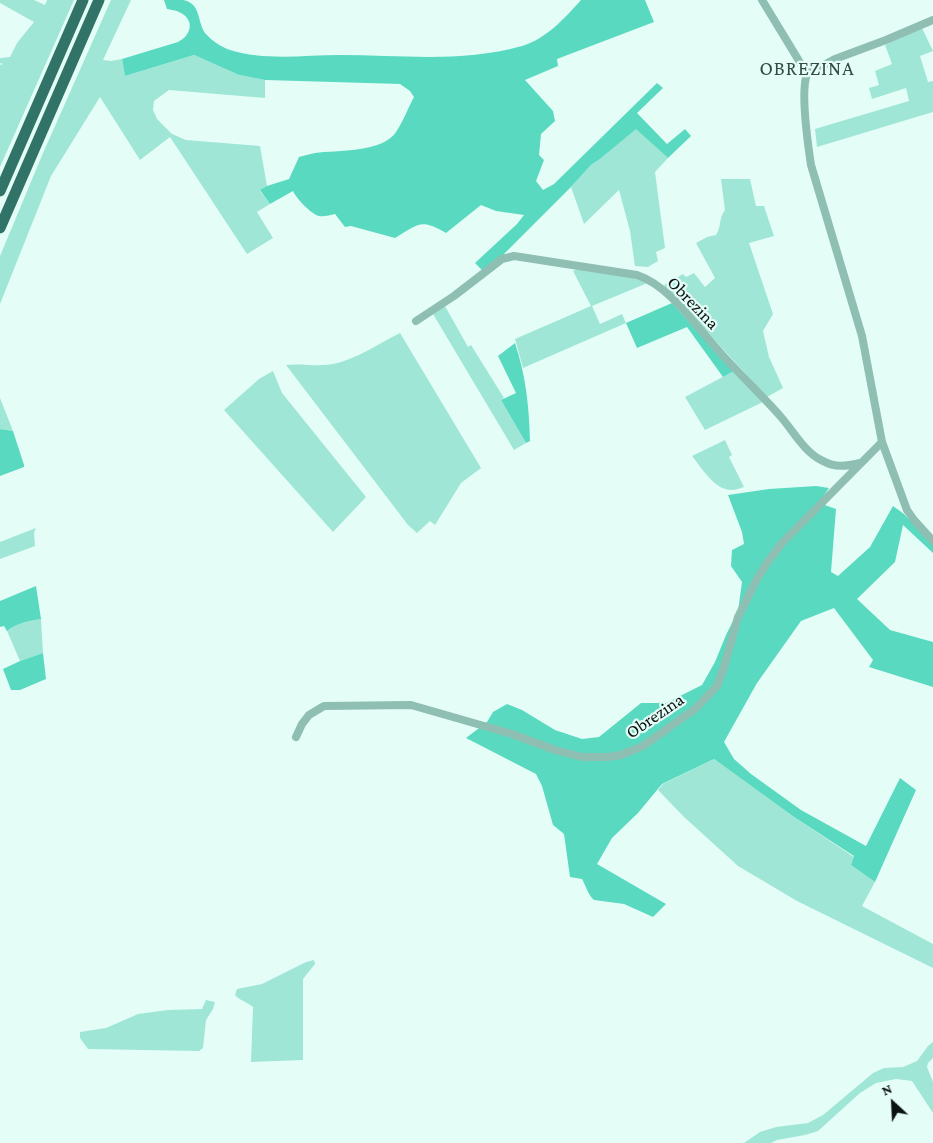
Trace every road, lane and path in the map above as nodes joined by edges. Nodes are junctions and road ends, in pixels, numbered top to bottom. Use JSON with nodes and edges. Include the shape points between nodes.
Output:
{"nodes":[{"id":1,"x":84,"y":0,"type":"edge"},
{"id":2,"x":99,"y":0,"type":"edge"},
{"id":3,"x":762,"y":0,"type":"edge"},
{"id":4,"x":933,"y":20,"type":"edge"},
{"id":5,"x":807,"y":74,"type":"junction"},
{"id":6,"x":0,"y":191,"type":"edge"},
{"id":7,"x":0,"y":228,"type":"edge"},
{"id":8,"x":416,"y":320,"type":"dead end"},
{"id":9,"x":882,"y":442,"type":"junction"},
{"id":10,"x":860,"y":463,"type":"junction"},
{"id":11,"x":933,"y":540,"type":"edge"},
{"id":12,"x":296,"y":737,"type":"dead end"}],
"edges":[{"from":1,"to":6,"type":"highway"},
{"from":2,"to":7,"type":"highway"},
{"from":3,"to":5,"type":"street"},
{"from":4,"to":5,"type":"street","via":[[835,59]]},
{"from":5,"to":9,"type":"street","via":[[804,84],[811,165],[862,336]]},
{"from":8,"to":10,"type":"street","name":"Obrezina","via":[[507,257],[647,278],[678,304],[774,408],[812,455],[836,466]]},
{"from":9,"to":10,"type":"street","name":"Obrezina"},
{"from":9,"to":11,"type":"street","via":[[907,510]]},
{"from":10,"to":12,"type":"street","name":"Obrezina","via":[[782,543],[758,577],[738,617],[717,686],[695,709],[643,746],[621,755],[582,756],[411,705],[324,706],[309,715]]}]}
